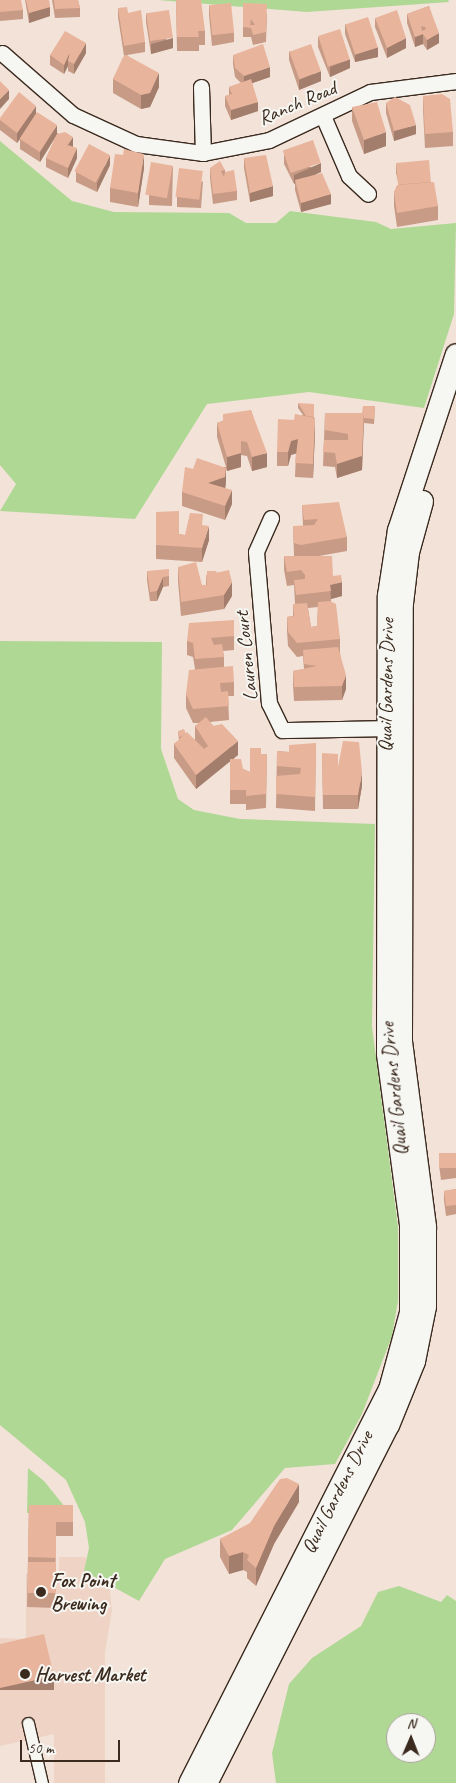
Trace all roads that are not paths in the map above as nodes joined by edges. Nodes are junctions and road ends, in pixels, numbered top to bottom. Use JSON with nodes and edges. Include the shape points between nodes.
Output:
{"nodes":[{"id":1,"x":2,"y":53,"type":"dead end"},
{"id":2,"x":456,"y":81,"type":"edge"},
{"id":3,"x":201,"y":87,"type":"dead end"},
{"id":4,"x":323,"y":116,"type":"junction"},
{"id":5,"x":203,"y":153,"type":"junction"},
{"id":6,"x":368,"y":194,"type":"dead end"},
{"id":7,"x":456,"y":354,"type":"edge"},
{"id":8,"x":456,"y":397,"type":"edge"},
{"id":9,"x":271,"y":518,"type":"dead end"},
{"id":10,"x":393,"y":728,"type":"junction"},
{"id":11,"x":28,"y":1723,"type":"dead end"},
{"id":12,"x":42,"y":1783,"type":"edge"},
{"id":13,"x":189,"y":1783,"type":"edge"},
{"id":14,"x":206,"y":1783,"type":"edge"}],
"edges":[{"from":1,"to":5,"type":"street","name":"Ranch Road","via":[[73,115],[136,144]]},
{"from":2,"to":4,"type":"street","name":"Ranch Road","via":[[370,92]]},
{"from":3,"to":5,"type":"street"},
{"from":4,"to":5,"type":"street","name":"Ranch Road","via":[[269,140]]},
{"from":4,"to":6,"type":"street","via":[[349,176]]},
{"from":7,"to":10,"type":"main road","name":"Quail Gardens Drive","via":[[408,497],[391,565]]},
{"from":8,"to":10,"type":"main road","name":"Quail Gardens Drive","via":[[416,519],[404,577]]},
{"from":9,"to":10,"type":"street","name":"Lauren Court","via":[[256,552],[269,703],[282,730]]},
{"from":10,"to":13,"type":"main road","name":"Quail Gardens Drive","via":[[387,1053],[410,1224],[410,1312],[389,1389]]},
{"from":10,"to":14,"type":"main road","name":"Quail Gardens Drive","via":[[401,1040],[427,1248],[420,1337],[388,1425]]},
{"from":11,"to":12,"type":"street"}]}
